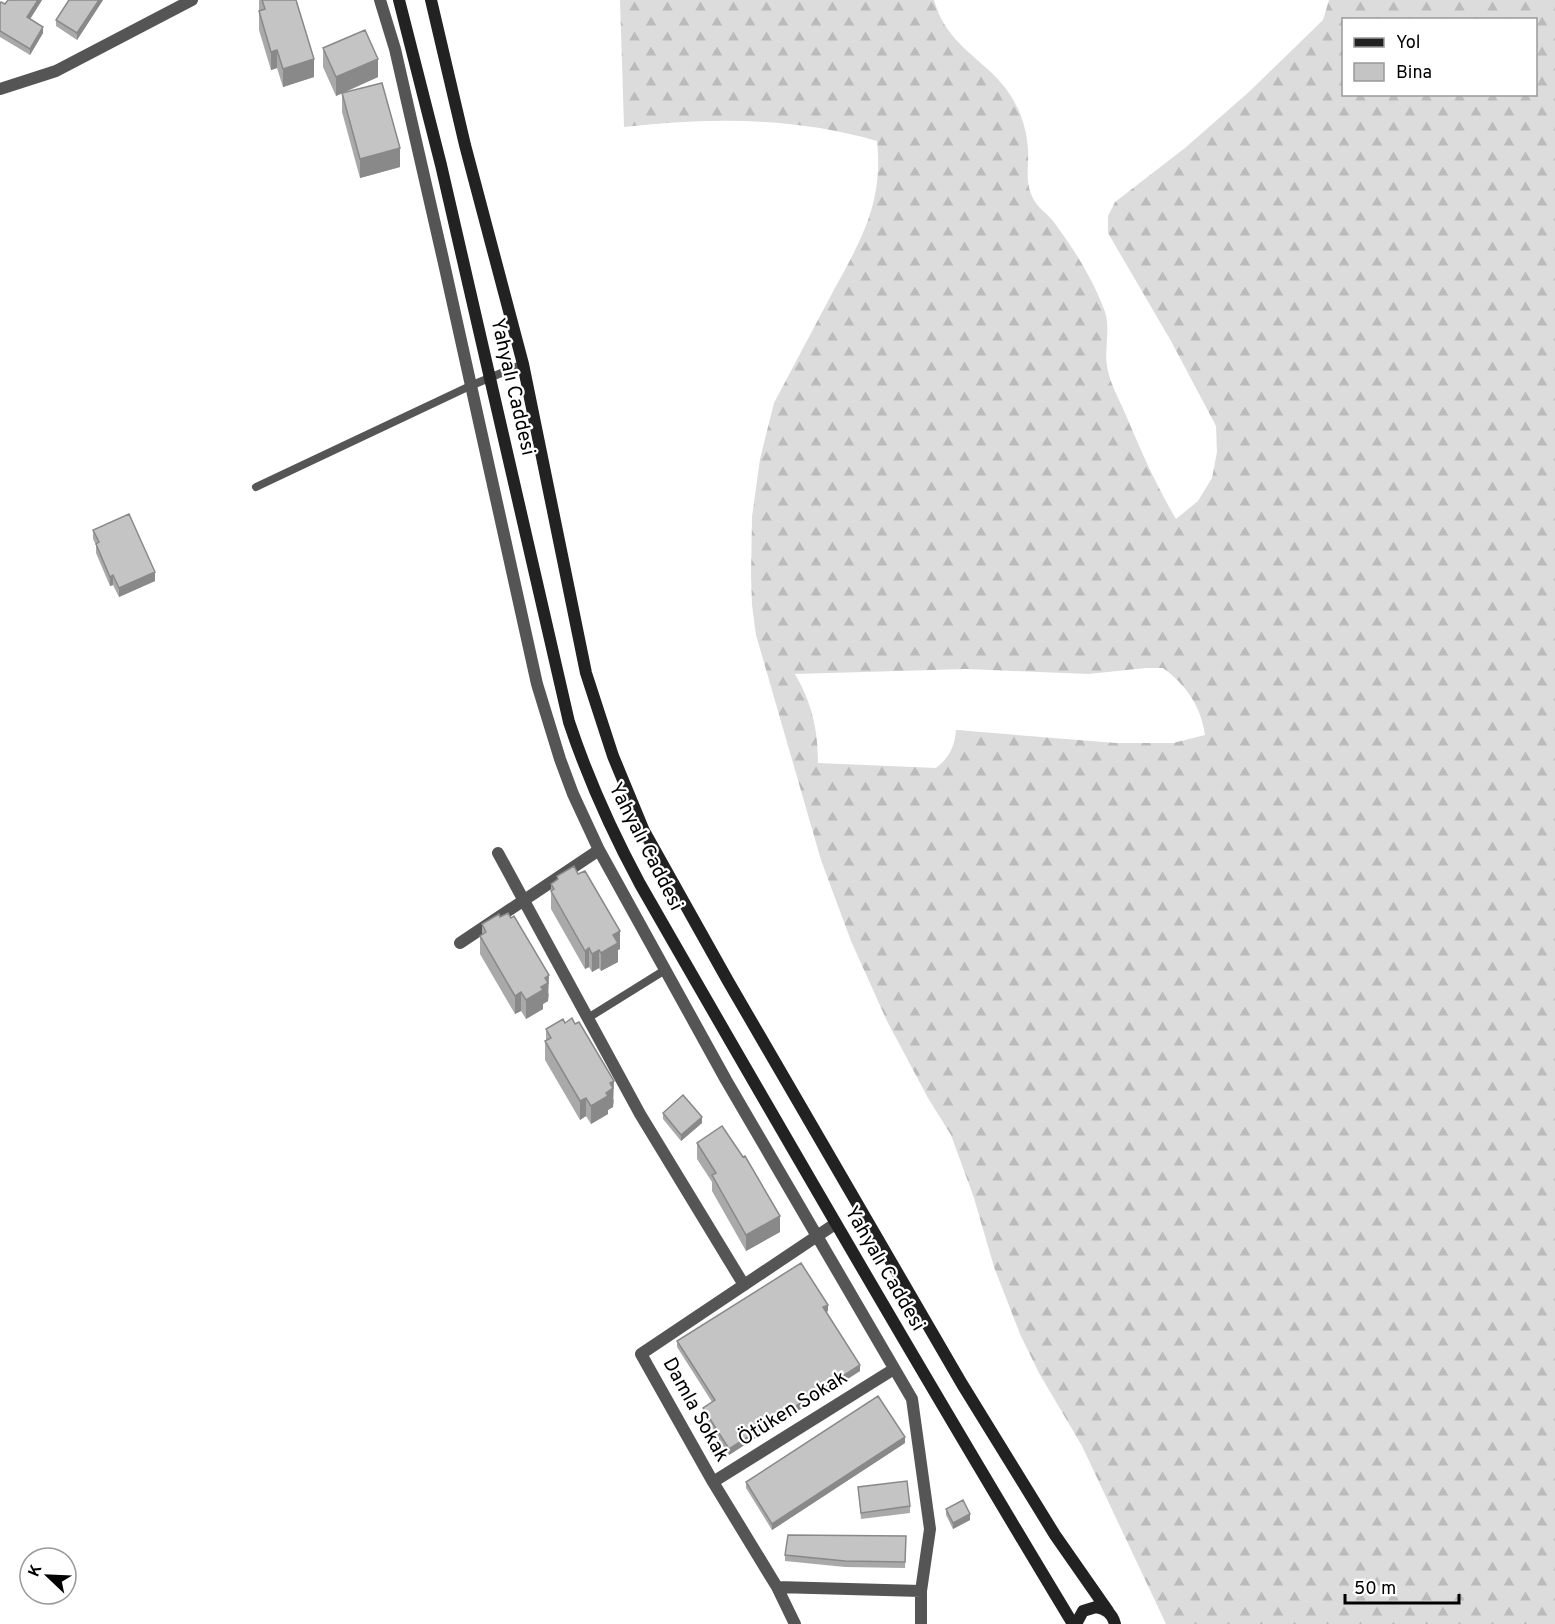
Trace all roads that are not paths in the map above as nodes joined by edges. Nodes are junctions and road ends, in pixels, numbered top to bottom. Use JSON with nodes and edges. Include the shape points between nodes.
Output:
{"nodes":[{"id":1,"x":192,"y":0,"type":"edge"},
{"id":2,"x":380,"y":0,"type":"edge"},
{"id":3,"x":399,"y":0,"type":"edge"},
{"id":4,"x":431,"y":0,"type":"edge"},
{"id":5,"x":0,"y":89,"type":"edge"},
{"id":6,"x":523,"y":364,"type":"junction"},
{"id":7,"x":490,"y":377,"type":"junction"},
{"id":8,"x":470,"y":386,"type":"junction"},
{"id":9,"x":256,"y":487,"type":"dead end"},
{"id":10,"x":599,"y":850,"type":"junction"},
{"id":11,"x":498,"y":854,"type":"dead end"},
{"id":12,"x":524,"y":900,"type":"junction"},
{"id":13,"x":460,"y":943,"type":"dead end"},
{"id":14,"x":665,"y":970,"type":"junction"},
{"id":15,"x":588,"y":1018,"type":"junction"},
{"id":16,"x":835,"y":1224,"type":"junction"},
{"id":17,"x":817,"y":1236,"type":"junction"},
{"id":18,"x":744,"y":1285,"type":"junction"},
{"id":19,"x":894,"y":1369,"type":"junction"},
{"id":20,"x":713,"y":1482,"type":"junction"},
{"id":21,"x":777,"y":1587,"type":"junction"},
{"id":22,"x":921,"y":1591,"type":"junction"},
{"id":23,"x":1108,"y":1611,"type":"junction"},
{"id":24,"x":795,"y":1624,"type":"edge"},
{"id":25,"x":921,"y":1624,"type":"edge"},
{"id":26,"x":1075,"y":1624,"type":"edge"},
{"id":27,"x":1115,"y":1624,"type":"edge"}],
"edges":[{"from":1,"to":5,"type":"street","via":[[57,71]]},
{"from":2,"to":8,"type":"street"},
{"from":3,"to":7,"type":"main road","name":"Yahyalı Caddesi"},
{"from":4,"to":6,"type":"main road","name":"Yahyalı Caddesi"},
{"from":6,"to":7,"type":"lane"},
{"from":6,"to":23,"type":"main road","name":"Yahyalı Caddesi","via":[[586,673],[613,756],[644,831],[957,1375],[1054,1534]]},
{"from":7,"to":8,"type":"lane"},
{"from":7,"to":16,"type":"main road","name":"Yahyalı Caddesi","via":[[569,722],[594,789],[640,885]]},
{"from":8,"to":9,"type":"lane"},
{"from":8,"to":10,"type":"street","via":[[545,712],[573,794]]},
{"from":10,"to":12,"type":"street"},
{"from":10,"to":14,"type":"street"},
{"from":11,"to":12,"type":"street"},
{"from":12,"to":13,"type":"street"},
{"from":12,"to":15,"type":"street"},
{"from":14,"to":15,"type":"lane"},
{"from":14,"to":17,"type":"street"},
{"from":15,"to":18,"type":"street","via":[[640,1114]]},
{"from":16,"to":17,"type":"street","name":"Damla Sokak"},
{"from":16,"to":26,"type":"main road","name":"Yahyalı Caddesi"},
{"from":17,"to":18,"type":"street","name":"Damla Sokak"},
{"from":17,"to":19,"type":"street"},
{"from":18,"to":20,"type":"street","name":"Damla Sokak","via":[[641,1354]]},
{"from":19,"to":20,"type":"street","name":"Ötüken Sokak"},
{"from":19,"to":22,"type":"street","via":[[912,1400],[930,1529]]},
{"from":20,"to":21,"type":"street","name":"Damla Sokak"},
{"from":21,"to":22,"type":"street"},
{"from":21,"to":24,"type":"street","name":"Damla Sokak"},
{"from":22,"to":25,"type":"street"},
{"from":23,"to":26,"type":"main road","via":[[1089,1608]]},
{"from":23,"to":27,"type":"main road","name":"Yahyalı Caddesi"}]}
